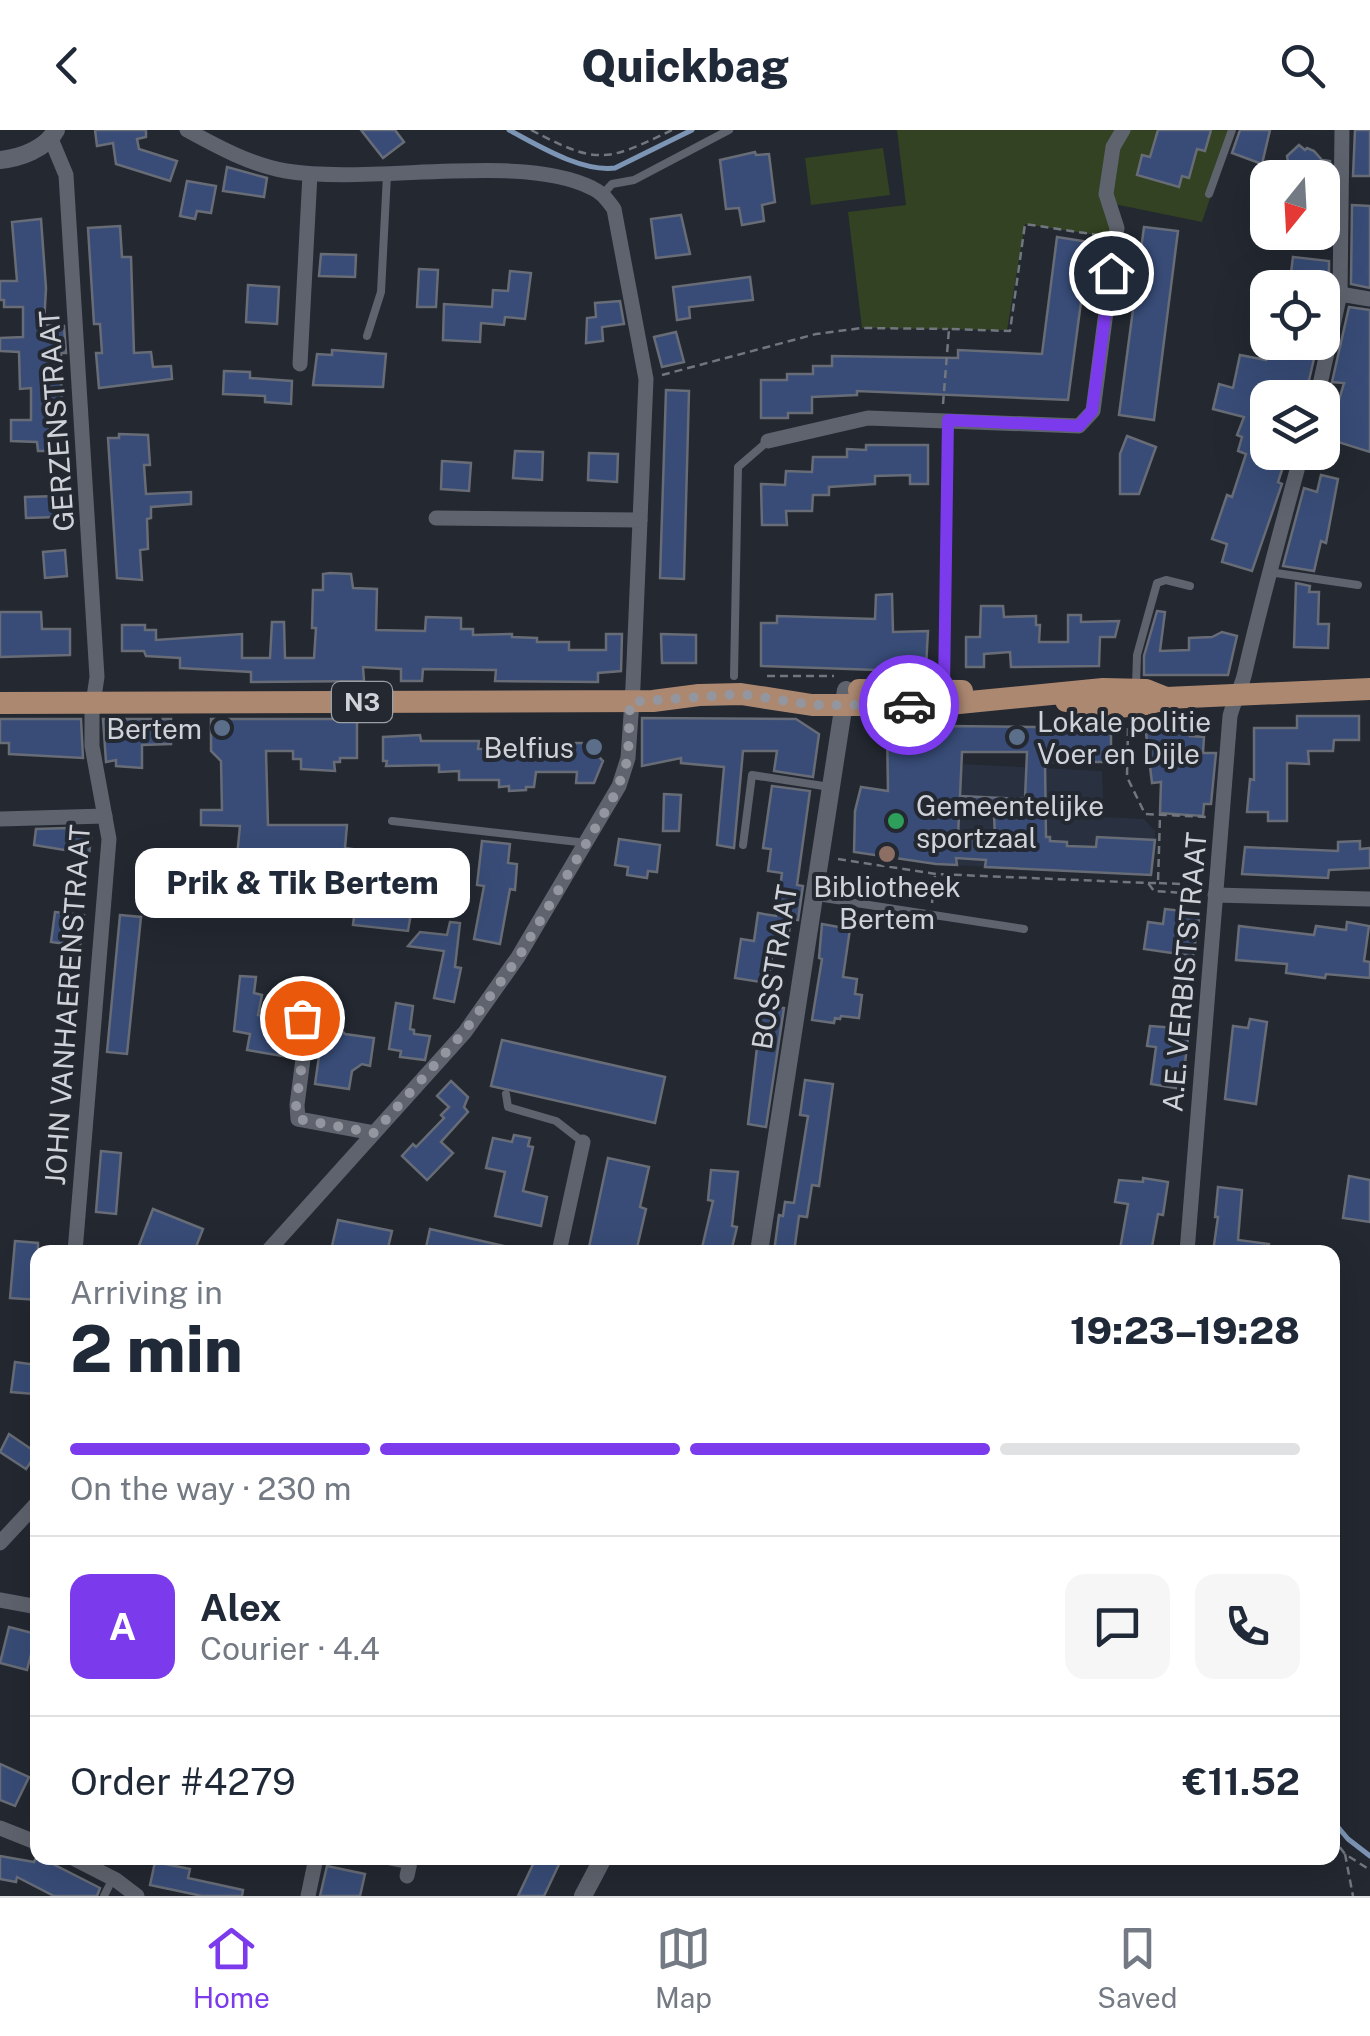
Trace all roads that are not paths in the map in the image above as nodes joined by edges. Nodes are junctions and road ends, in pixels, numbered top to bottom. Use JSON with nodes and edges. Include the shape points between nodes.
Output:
{"nodes":[{"id":1,"x":187,"y":130,"type":"edge"},
{"id":2,"x":729,"y":130,"type":"edge"},
{"id":3,"x":1123,"y":130,"type":"edge"},
{"id":4,"x":1232,"y":130,"type":"edge"},
{"id":5,"x":1342,"y":130,"type":"edge"},
{"id":6,"x":53,"y":134,"type":"edge"},
{"id":7,"x":0,"y":160,"type":"edge"},
{"id":8,"x":310,"y":174,"type":"junction"},
{"id":9,"x":387,"y":176,"type":"junction"},
{"id":10,"x":603,"y":194,"type":"junction"},
{"id":11,"x":1209,"y":194,"type":"dead end"},
{"id":12,"x":1340,"y":294,"type":"joint"},
{"id":13,"x":1370,"y":299,"type":"edge"},
{"id":14,"x":367,"y":336,"type":"dead end"},
{"id":15,"x":300,"y":364,"type":"dead end"},
{"id":16,"x":945,"y":420,"type":"junction"},
{"id":17,"x":768,"y":441,"type":"joint"},
{"id":18,"x":1297,"y":470,"type":"edge"},
{"id":19,"x":436,"y":518,"type":"dead end"},
{"id":20,"x":640,"y":520,"type":"junction"},
{"id":21,"x":1269,"y":572,"type":"junction"},
{"id":22,"x":1358,"y":585,"type":"dead end"},
{"id":23,"x":1190,"y":586,"type":"dead end"},
{"id":24,"x":738,"y":685,"type":"junction"},
{"id":25,"x":1136,"y":689,"type":"junction"},
{"id":26,"x":1370,"y":689,"type":"edge"},
{"id":27,"x":1038,"y":696,"type":"junction"},
{"id":28,"x":941,"y":697,"type":"junction"},
{"id":29,"x":1234,"y":697,"type":"junction"},
{"id":30,"x":845,"y":698,"type":"junction"},
{"id":31,"x":1166,"y":698,"type":"junction"},
{"id":32,"x":630,"y":702,"type":"junction"},
{"id":33,"x":0,"y":703,"type":"edge"},
{"id":34,"x":94,"y":703,"type":"junction"},
{"id":35,"x":830,"y":787,"type":"junction"},
{"id":36,"x":106,"y":816,"type":"junction"},
{"id":37,"x":0,"y":818,"type":"edge"},
{"id":38,"x":392,"y":822,"type":"dead end"},
{"id":39,"x":587,"y":842,"type":"junction"},
{"id":40,"x":744,"y":846,"type":"dead end"},
{"id":41,"x":1216,"y":895,"type":"junction"},
{"id":42,"x":812,"y":896,"type":"junction"},
{"id":43,"x":1370,"y":899,"type":"edge"},
{"id":44,"x":1024,"y":929,"type":"dead end"},
{"id":45,"x":302,"y":1008,"type":"dead end"},
{"id":46,"x":506,"y":1094,"type":"dead end"},
{"id":47,"x":374,"y":1133,"type":"junction"},
{"id":48,"x":583,"y":1142,"type":"joint"},
{"id":49,"x":76,"y":1245,"type":"edge"},
{"id":50,"x":273,"y":1245,"type":"edge"},
{"id":51,"x":561,"y":1245,"type":"edge"},
{"id":52,"x":760,"y":1245,"type":"edge"},
{"id":53,"x":1188,"y":1245,"type":"edge"},
{"id":54,"x":30,"y":1511,"type":"edge"},
{"id":55,"x":0,"y":1543,"type":"edge"},
{"id":56,"x":0,"y":1600,"type":"edge"},
{"id":57,"x":30,"y":1605,"type":"edge"},
{"id":58,"x":0,"y":1828,"type":"edge"},
{"id":59,"x":30,"y":1840,"type":"edge"},
{"id":60,"x":87,"y":1865,"type":"edge"},
{"id":61,"x":315,"y":1865,"type":"edge"},
{"id":62,"x":409,"y":1865,"type":"edge"},
{"id":63,"x":598,"y":1865,"type":"edge"},
{"id":64,"x":407,"y":1876,"type":"dead end"},
{"id":65,"x":113,"y":1878,"type":"junction"},
{"id":66,"x":104,"y":1896,"type":"edge"},
{"id":67,"x":138,"y":1896,"type":"edge"},
{"id":68,"x":308,"y":1896,"type":"edge"},
{"id":69,"x":583,"y":1896,"type":"edge"}],
"edges":[{"from":1,"to":8,"type":"street","via":[[248,160]]},
{"from":2,"to":10,"type":"lane"},
{"from":3,"to":16,"type":"street","via":[[1113,146],[1106,194],[1116,228],[1092,411],[1079,426]]},
{"from":4,"to":11,"type":"lane"},
{"from":5,"to":12,"type":"street"},
{"from":6,"to":7,"type":"street","via":[[21,156]]},
{"from":6,"to":34,"type":"street","name":"GERZENSTRAAT","via":[[66,174]]},
{"from":8,"to":9,"type":"street"},
{"from":8,"to":15,"type":"street"},
{"from":9,"to":10,"type":"street","via":[[522,173]]},
{"from":9,"to":14,"type":"lane","via":[[381,292]]},
{"from":10,"to":20,"type":"street","via":[[614,209],[646,379]]},
{"from":12,"to":13,"type":"street"},
{"from":16,"to":17,"type":"street","via":[[868,418]]},
{"from":16,"to":28,"type":"lane"},
{"from":17,"to":24,"type":"lane","via":[[738,467]]},
{"from":18,"to":21,"type":"street","name":"A.E. VERBISTSTRAAT"},
{"from":19,"to":20,"type":"street"},
{"from":20,"to":32,"type":"street"},
{"from":21,"to":22,"type":"lane"},
{"from":21,"to":29,"type":"street","name":"A.E. VERBISTSTRAAT"},
{"from":23,"to":25,"type":"lane","via":[[1157,583],[1136,655]]},
{"from":24,"to":30,"type":"main road","number":"N3"},
{"from":24,"to":32,"type":"main road","number":"N3"},
{"from":25,"to":27,"type":"main road","number":"N3"},
{"from":25,"to":31,"type":"main road","number":"N3"},
{"from":26,"to":29,"type":"main road","number":"N3"},
{"from":27,"to":28,"type":"main road","number":"N3"},
{"from":27,"to":31,"type":"main road","number":"N3","via":[[1103,706],[1146,706]]},
{"from":28,"to":30,"type":"main road","number":"N3"},
{"from":29,"to":31,"type":"main road","number":"N3"},
{"from":29,"to":41,"type":"street","name":"A.E. VERBISTSTRAAT"},
{"from":30,"to":35,"type":"street","name":"BOSSTRAAT"},
{"from":32,"to":34,"type":"main road","number":"N3"},
{"from":32,"to":39,"type":"street","via":[[628,758]]},
{"from":33,"to":34,"type":"main road","number":"N3"},
{"from":34,"to":36,"type":"street","name":"JOHN VANHAERENSTRAAT","via":[[92,746]]},
{"from":35,"to":40,"type":"lane","via":[[752,775]]},
{"from":35,"to":42,"type":"street","name":"BOSSTRAAT"},
{"from":36,"to":37,"type":"street"},
{"from":36,"to":49,"type":"street","name":"JOHN VANHAERENSTRAAT"},
{"from":38,"to":39,"type":"lane"},
{"from":39,"to":47,"type":"street","via":[[518,958],[464,1032]]},
{"from":41,"to":43,"type":"street"},
{"from":41,"to":53,"type":"street","name":"A.E. VERBISTSTRAAT"},
{"from":42,"to":44,"type":"lane"},
{"from":42,"to":52,"type":"street","name":"BOSSTRAAT"},
{"from":45,"to":47,"type":"street","via":[[307,1028],[298,1119]]},
{"from":46,"to":48,"type":"lane","via":[[508,1107],[556,1121]]},
{"from":47,"to":50,"type":"street"},
{"from":48,"to":51,"type":"street"},
{"from":54,"to":55,"type":"street"},
{"from":56,"to":57,"type":"street"},
{"from":58,"to":59,"type":"street"},
{"from":60,"to":65,"type":"street"},
{"from":61,"to":68,"type":"street"},
{"from":62,"to":64,"type":"street"},
{"from":63,"to":69,"type":"street"},
{"from":65,"to":66,"type":"lane"},
{"from":65,"to":67,"type":"street"}]}
